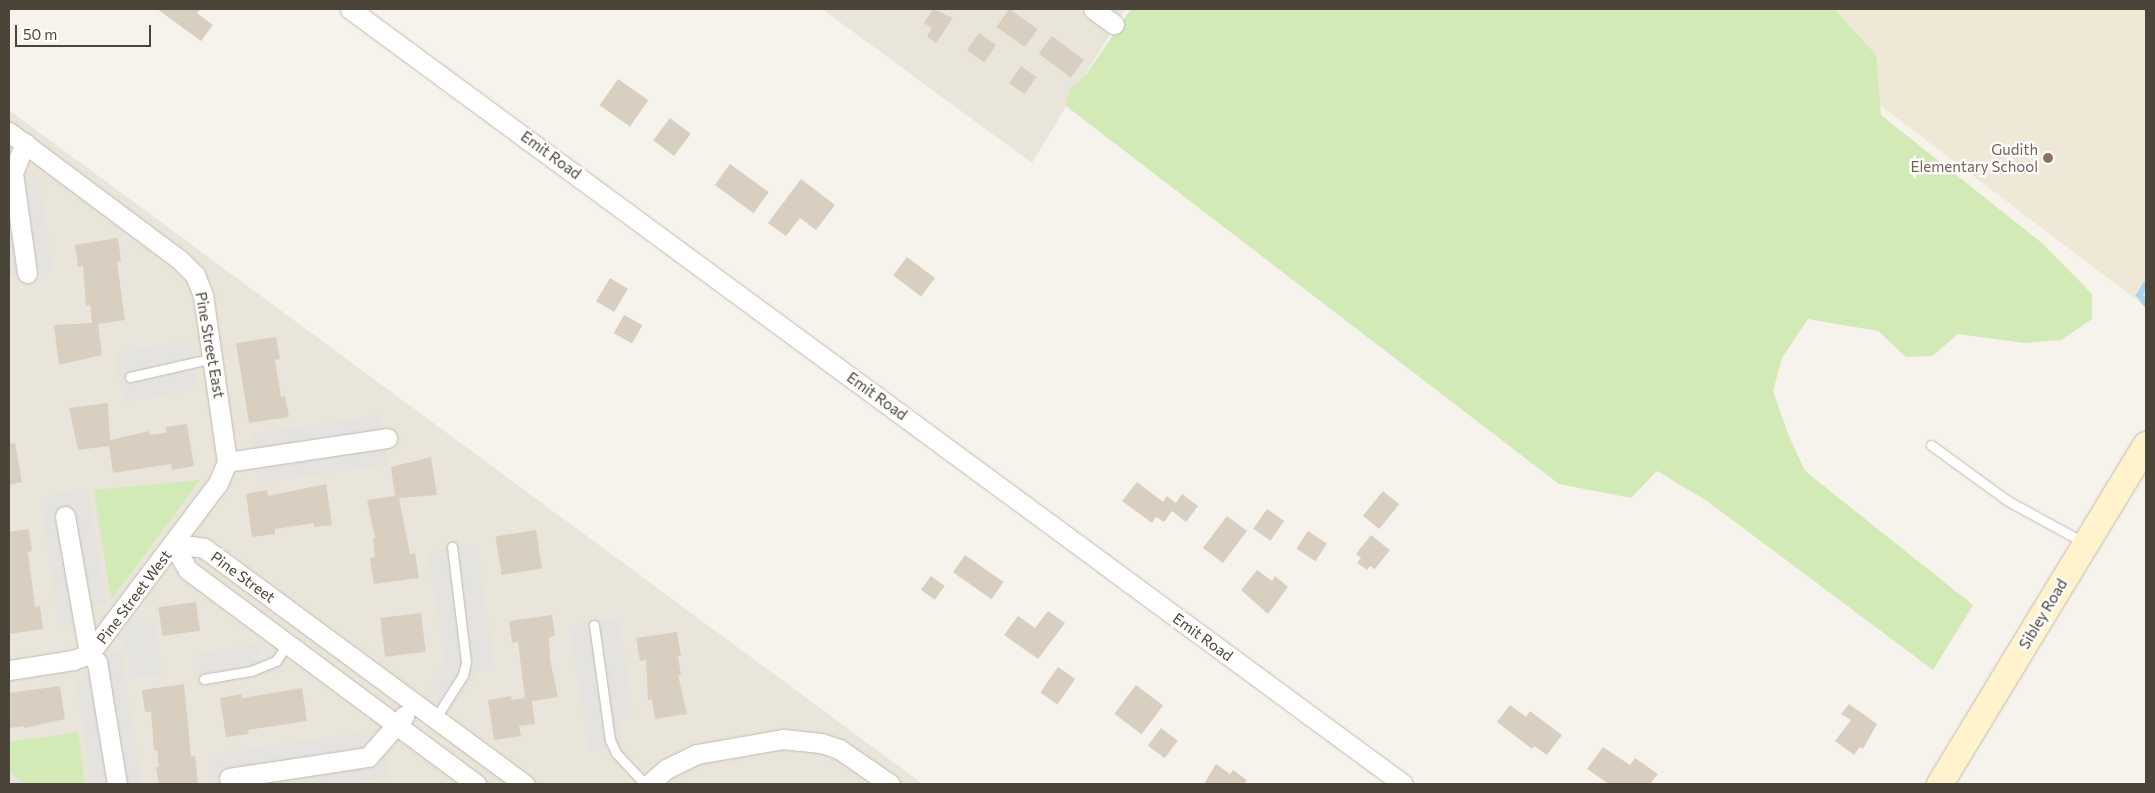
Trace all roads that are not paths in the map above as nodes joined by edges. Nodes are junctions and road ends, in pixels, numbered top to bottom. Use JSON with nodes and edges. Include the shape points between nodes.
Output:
{"nodes":[{"id":1,"x":350,"y":9,"type":"edge"},
{"id":2,"x":1093,"y":9,"type":"edge"},
{"id":3,"x":1114,"y":24,"type":"dead end"},
{"id":4,"x":9,"y":132,"type":"edge"},
{"id":5,"x":25,"y":143,"type":"junction"},
{"id":6,"x":27,"y":273,"type":"dead end"},
{"id":7,"x":213,"y":358,"type":"junction"},
{"id":8,"x":130,"y":377,"type":"dead end"},
{"id":9,"x":387,"y":438,"type":"dead end"},
{"id":10,"x":1931,"y":445,"type":"dead end"},
{"id":11,"x":2146,"y":445,"type":"edge"},
{"id":12,"x":227,"y":462,"type":"junction"},
{"id":13,"x":65,"y":516,"type":"dead end"},
{"id":14,"x":173,"y":544,"type":"junction"},
{"id":15,"x":2086,"y":544,"type":"junction"},
{"id":16,"x":452,"y":547,"type":"dead end"},
{"id":17,"x":283,"y":607,"type":"junction"},
{"id":18,"x":594,"y":625,"type":"dead end"},
{"id":19,"x":266,"y":628,"type":"junction"},
{"id":20,"x":287,"y":644,"type":"junction"},
{"id":21,"x":89,"y":654,"type":"junction"},
{"id":22,"x":9,"y":670,"type":"edge"},
{"id":23,"x":204,"y":679,"type":"dead end"},
{"id":24,"x":414,"y":703,"type":"junction"},
{"id":25,"x":435,"y":719,"type":"junction"},
{"id":26,"x":397,"y":726,"type":"junction"},
{"id":27,"x":486,"y":756,"type":"junction"},
{"id":28,"x":229,"y":778,"type":"dead end"},
{"id":29,"x":878,"y":781,"type":"edge"},
{"id":30,"x":472,"y":782,"type":"edge"},
{"id":31,"x":117,"y":784,"type":"edge"},
{"id":32,"x":524,"y":784,"type":"edge"},
{"id":33,"x":645,"y":784,"type":"edge"},
{"id":34,"x":649,"y":784,"type":"edge"},
{"id":35,"x":1403,"y":784,"type":"edge"},
{"id":36,"x":1940,"y":784,"type":"edge"}],
"edges":[{"from":1,"to":35,"type":"street","name":"Emit Road"},
{"from":2,"to":3,"type":"street"},
{"from":4,"to":5,"type":"street","name":"Pine Street East"},
{"from":5,"to":6,"type":"street","via":[[13,173]]},
{"from":5,"to":7,"type":"street","name":"Pine Street East","via":[[188,266],[203,294]]},
{"from":7,"to":8,"type":"lane"},
{"from":7,"to":12,"type":"street","name":"Pine Street East"},
{"from":9,"to":12,"type":"street"},
{"from":10,"to":15,"type":"lane","via":[[2008,501]]},
{"from":11,"to":15,"type":"main road","name":"Sibley Road"},
{"from":12,"to":14,"type":"street","via":[[218,483]]},
{"from":13,"to":21,"type":"street"},
{"from":14,"to":17,"type":"street","name":"Pine Street","via":[[204,548]]},
{"from":14,"to":19,"type":"street","name":"Pine Street","via":[[188,570]]},
{"from":14,"to":21,"type":"street","name":"Pine Street West"},
{"from":15,"to":36,"type":"main road","name":"Sibley Road"},
{"from":16,"to":25,"type":"lane","via":[[466,662],[463,675]]},
{"from":17,"to":19,"type":"street"},
{"from":17,"to":24,"type":"street","name":"Pine Street"},
{"from":18,"to":33,"type":"lane","via":[[610,740],[616,753]]},
{"from":19,"to":20,"type":"street","name":"Pine Street"},
{"from":20,"to":23,"type":"lane","via":[[276,661],[251,671]]},
{"from":20,"to":26,"type":"street","name":"Pine Street"},
{"from":21,"to":22,"type":"street","name":"Pine Street West","via":[[73,660]]},
{"from":21,"to":31,"type":"street","via":[[97,662]]},
{"from":24,"to":25,"type":"street","name":"Pine Street"},
{"from":24,"to":26,"type":"street"},
{"from":25,"to":27,"type":"street","name":"Pine Street"},
{"from":26,"to":28,"type":"street","via":[[368,757]]},
{"from":26,"to":30,"type":"street","name":"Pine Street"},
{"from":27,"to":30,"type":"street"},
{"from":27,"to":32,"type":"street","name":"Pine Street"},
{"from":29,"to":34,"type":"street","via":[[839,749],[811,741],[782,739],[697,754],[666,769]]}]}
